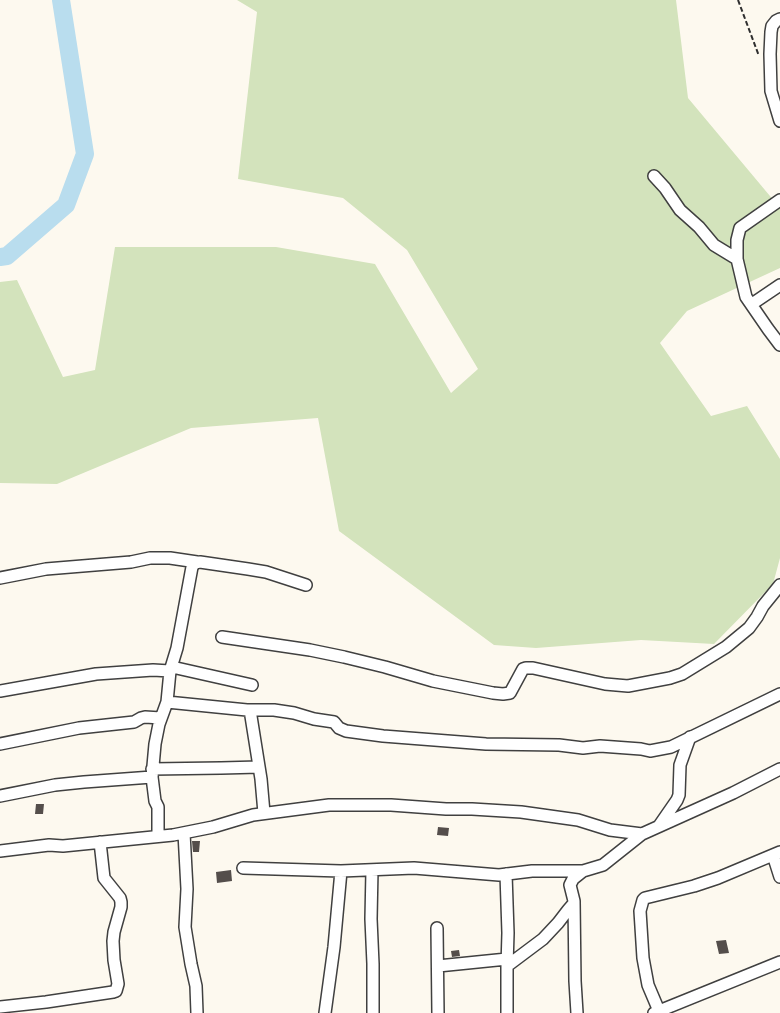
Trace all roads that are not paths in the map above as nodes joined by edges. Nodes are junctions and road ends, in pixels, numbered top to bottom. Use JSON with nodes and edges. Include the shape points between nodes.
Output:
{"nodes":[{"id":1,"x":780,"y":19,"type":"edge"},
{"id":2,"x":780,"y":121,"type":"edge"},
{"id":3,"x":654,"y":176,"type":"dead end"},
{"id":4,"x":780,"y":200,"type":"edge"},
{"id":5,"x":737,"y":260,"type":"junction"},
{"id":6,"x":780,"y":285,"type":"edge"},
{"id":7,"x":752,"y":304,"type":"junction"},
{"id":8,"x":780,"y":345,"type":"edge"},
{"id":9,"x":197,"y":562,"type":"junction"},
{"id":10,"x":0,"y":578,"type":"edge"},
{"id":11,"x":306,"y":585,"type":"dead end"},
{"id":12,"x":780,"y":585,"type":"edge"},
{"id":13,"x":222,"y":636,"type":"dead end"},
{"id":14,"x":171,"y":669,"type":"junction"},
{"id":15,"x":252,"y":685,"type":"dead end"},
{"id":16,"x":0,"y":691,"type":"edge"},
{"id":17,"x":780,"y":694,"type":"edge"},
{"id":18,"x":167,"y":702,"type":"junction"},
{"id":19,"x":250,"y":710,"type":"junction"},
{"id":20,"x":161,"y":718,"type":"junction"},
{"id":21,"x":690,"y":737,"type":"junction"},
{"id":22,"x":0,"y":744,"type":"edge"},
{"id":23,"x":259,"y":767,"type":"junction"},
{"id":24,"x":780,"y":769,"type":"edge"},
{"id":25,"x":152,"y":773,"type":"junction"},
{"id":26,"x":0,"y":796,"type":"edge"},
{"id":27,"x":264,"y":814,"type":"junction"},
{"id":28,"x":659,"y":826,"type":"junction"},
{"id":29,"x":184,"y":833,"type":"junction"},
{"id":30,"x":642,"y":834,"type":"junction"},
{"id":31,"x":158,"y":836,"type":"junction"},
{"id":32,"x":100,"y":842,"type":"junction"},
{"id":33,"x":0,"y":853,"type":"edge"},
{"id":34,"x":777,"y":853,"type":"edge"},
{"id":35,"x":243,"y":868,"type":"dead end"},
{"id":36,"x":372,"y":870,"type":"junction"},
{"id":37,"x":341,"y":871,"type":"junction"},
{"id":38,"x":583,"y":871,"type":"junction"},
{"id":39,"x":506,"y":874,"type":"junction"},
{"id":40,"x":780,"y":877,"type":"edge"},
{"id":41,"x":574,"y":903,"type":"junction"},
{"id":42,"x":437,"y":928,"type":"dead end"},
{"id":43,"x":507,"y":962,"type":"junction"},
{"id":44,"x":780,"y":962,"type":"edge"},
{"id":45,"x":438,"y":966,"type":"junction"},
{"id":46,"x":0,"y":1007,"type":"edge"},
{"id":47,"x":47,"y":1008,"type":"edge"},
{"id":48,"x":657,"y":1012,"type":"edge"},
{"id":49,"x":197,"y":1013,"type":"edge"},
{"id":50,"x":325,"y":1013,"type":"edge"},
{"id":51,"x":372,"y":1013,"type":"edge"},
{"id":52,"x":438,"y":1013,"type":"edge"},
{"id":53,"x":507,"y":1013,"type":"edge"},
{"id":54,"x":578,"y":1013,"type":"edge"}],
"edges":[{"from":1,"to":2,"type":"street","via":[[772,26],[770,54],[771,91]]},
{"from":3,"to":5,"type":"street","via":[[680,210],[714,245]]},
{"from":4,"to":5,"type":"street","via":[[740,228]]},
{"from":5,"to":7,"type":"street","via":[[745,292]]},
{"from":6,"to":7,"type":"street"},
{"from":7,"to":8,"type":"street"},
{"from":9,"to":10,"type":"street","via":[[150,558],[46,569]]},
{"from":9,"to":11,"type":"street","via":[[266,572]]},
{"from":9,"to":14,"type":"street","via":[[192,567]]},
{"from":12,"to":13,"type":"street","via":[[749,628],[726,647],[682,674],[628,686],[526,668],[510,693],[492,693],[344,657]]},
{"from":14,"to":15,"type":"street"},
{"from":14,"to":16,"type":"street","via":[[96,674]]},
{"from":14,"to":18,"type":"street"},
{"from":17,"to":21,"type":"street"},
{"from":18,"to":19,"type":"street"},
{"from":18,"to":20,"type":"street"},
{"from":19,"to":21,"type":"street","via":[[294,713],[334,722],[341,729],[352,732],[486,744],[600,746],[650,751]]},
{"from":19,"to":23,"type":"street"},
{"from":20,"to":22,"type":"street","via":[[145,717],[134,722],[79,728]]},
{"from":20,"to":25,"type":"street"},
{"from":21,"to":28,"type":"street","via":[[680,765],[679,795]]},
{"from":23,"to":25,"type":"street"},
{"from":23,"to":27,"type":"street"},
{"from":24,"to":28,"type":"street"},
{"from":25,"to":26,"type":"street","via":[[55,785]]},
{"from":25,"to":31,"type":"street","via":[[154,801],[158,807]]},
{"from":27,"to":29,"type":"street"},
{"from":27,"to":30,"type":"street","via":[[329,805],[391,804],[521,812]]},
{"from":28,"to":30,"type":"street"},
{"from":29,"to":31,"type":"street"},
{"from":29,"to":49,"type":"street","via":[[185,927],[196,986]]},
{"from":30,"to":38,"type":"street","via":[[603,865]]},
{"from":31,"to":32,"type":"street"},
{"from":32,"to":33,"type":"street","via":[[49,845]]},
{"from":32,"to":47,"type":"street","via":[[104,878],[121,902],[113,941],[118,988]]},
{"from":34,"to":40,"type":"street"},
{"from":34,"to":48,"type":"street","via":[[710,881],[643,900],[640,911],[643,958]]},
{"from":35,"to":37,"type":"street"},
{"from":36,"to":37,"type":"street"},
{"from":36,"to":39,"type":"street","via":[[414,868]]},
{"from":36,"to":51,"type":"street"},
{"from":37,"to":50,"type":"street"},
{"from":38,"to":39,"type":"street"},
{"from":38,"to":41,"type":"street","via":[[571,882]]},
{"from":39,"to":43,"type":"street"},
{"from":41,"to":43,"type":"street","via":[[543,939]]},
{"from":41,"to":54,"type":"street"},
{"from":42,"to":45,"type":"street"},
{"from":43,"to":45,"type":"street"},
{"from":43,"to":53,"type":"street"},
{"from":44,"to":48,"type":"street"},
{"from":45,"to":52,"type":"street"},
{"from":46,"to":47,"type":"street"}]}
